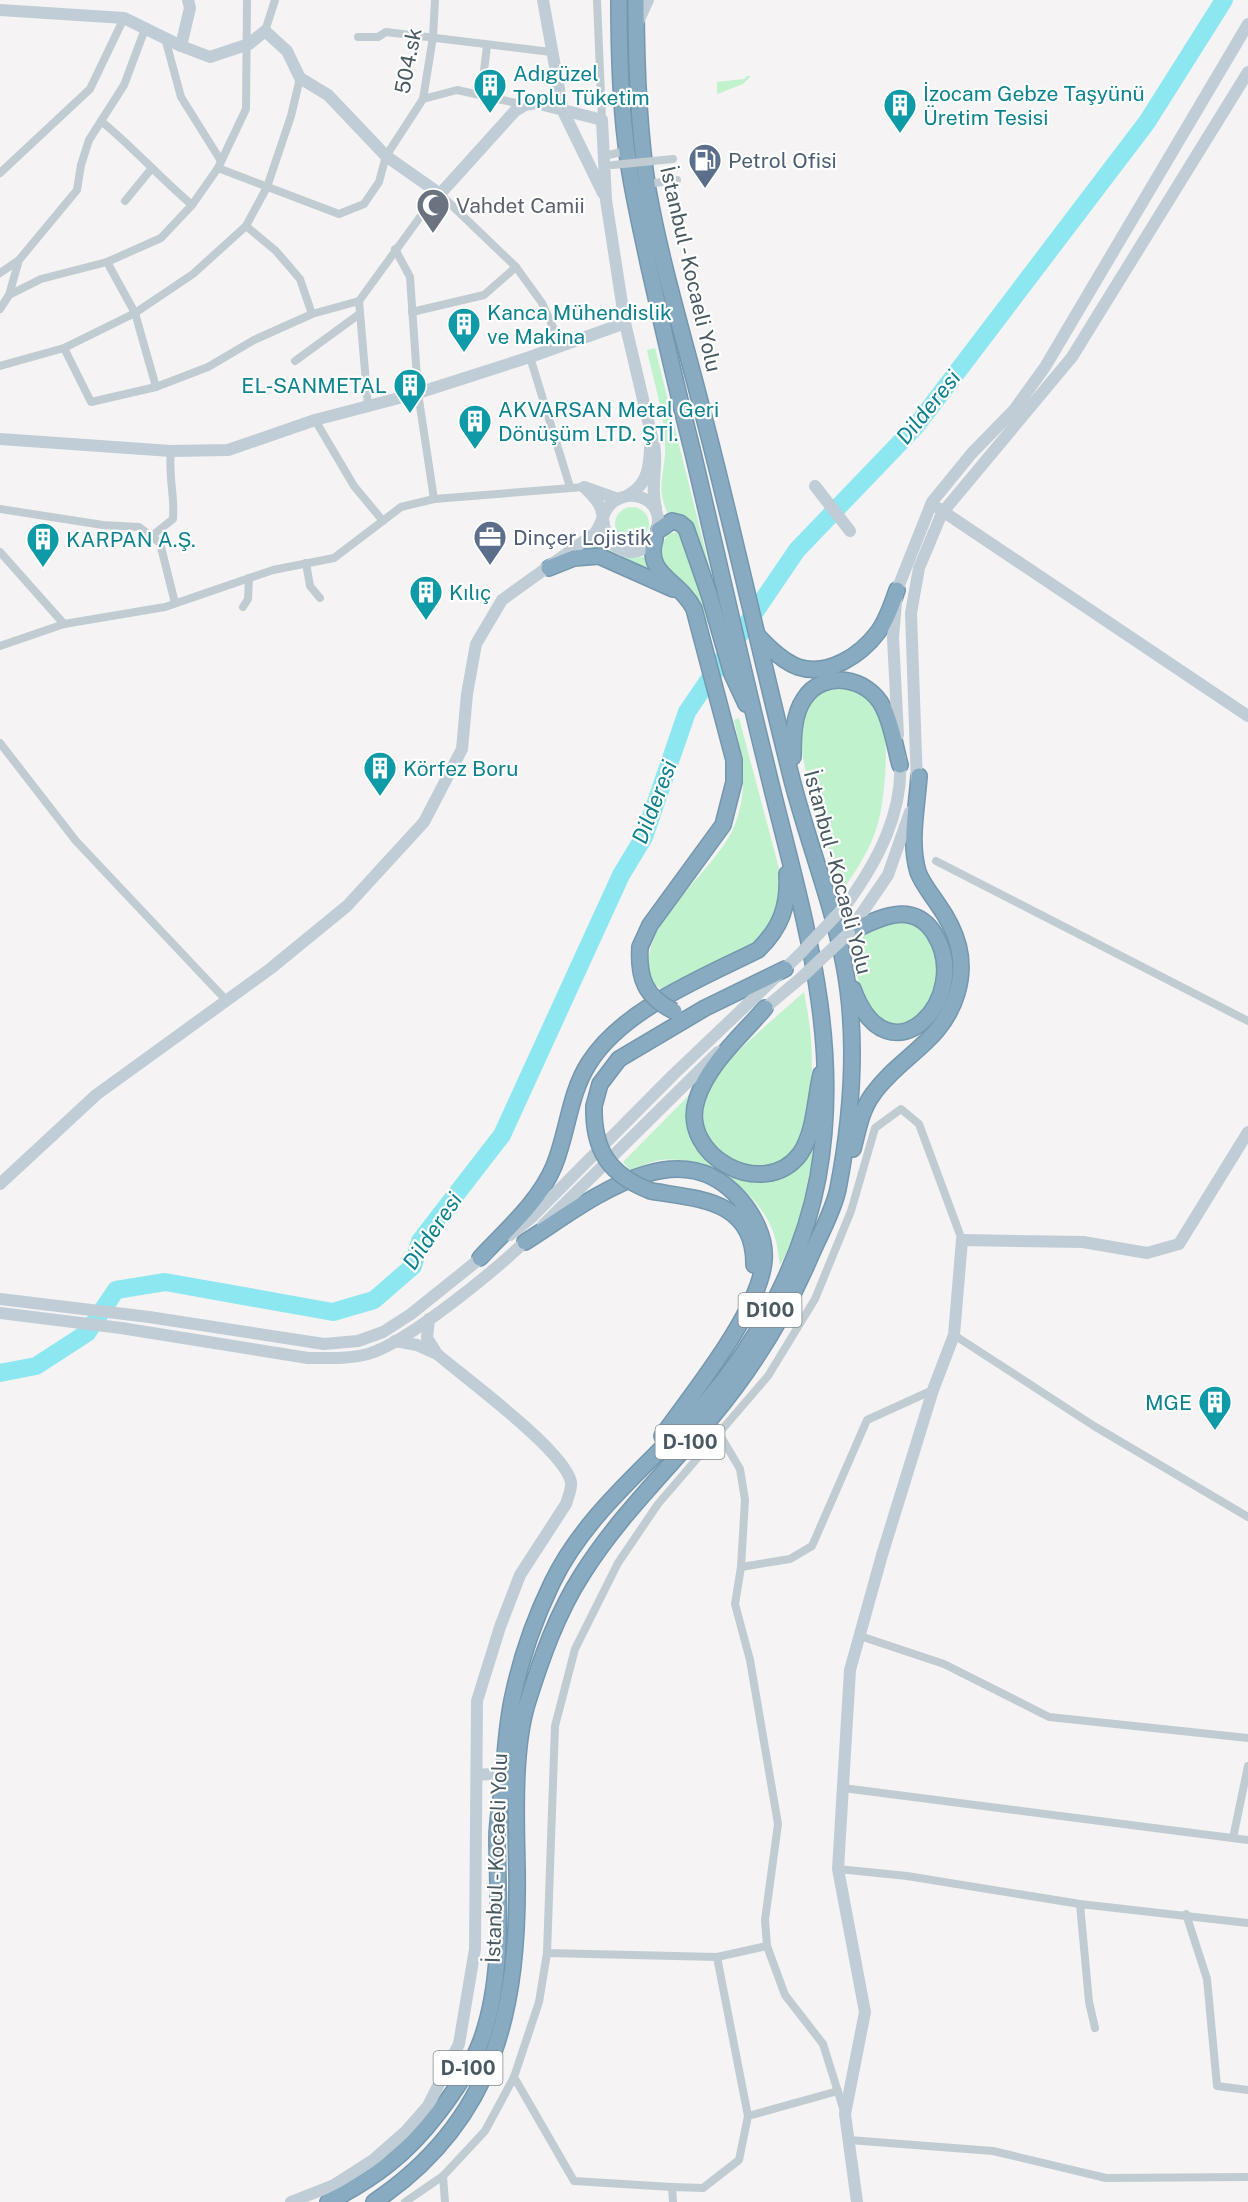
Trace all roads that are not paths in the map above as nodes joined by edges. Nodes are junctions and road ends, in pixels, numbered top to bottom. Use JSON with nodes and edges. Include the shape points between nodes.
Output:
{"nodes":[{"id":1,"x":188,"y":0,"type":"edge"},
{"id":2,"x":247,"y":0,"type":"edge"},
{"id":3,"x":275,"y":0,"type":"edge"},
{"id":4,"x":435,"y":0,"type":"edge"},
{"id":5,"x":543,"y":0,"type":"edge"},
{"id":6,"x":597,"y":0,"type":"edge"},
{"id":7,"x":619,"y":0,"type":"edge"},
{"id":8,"x":636,"y":0,"type":"edge"},
{"id":9,"x":648,"y":0,"type":"edge"},
{"id":10,"x":0,"y":10,"type":"edge"},
{"id":11,"x":124,"y":18,"type":"junction"},
{"id":12,"x":1248,"y":24,"type":"edge"},
{"id":13,"x":636,"y":25,"type":"junction"},
{"id":14,"x":146,"y":28,"type":"junction"},
{"id":15,"x":265,"y":31,"type":"junction"},
{"id":16,"x":358,"y":37,"type":"dead end"},
{"id":17,"x":433,"y":37,"type":"junction"},
{"id":18,"x":165,"y":38,"type":"junction"},
{"id":19,"x":249,"y":44,"type":"junction"},
{"id":20,"x":181,"y":46,"type":"junction"},
{"id":21,"x":487,"y":46,"type":"junction"},
{"id":22,"x":551,"y":52,"type":"junction"},
{"id":23,"x":1248,"y":72,"type":"edge"},
{"id":24,"x":300,"y":78,"type":"junction"},
{"id":25,"x":480,"y":95,"type":"junction"},
{"id":26,"x":423,"y":99,"type":"junction"},
{"id":27,"x":525,"y":105,"type":"junction"},
{"id":28,"x":563,"y":111,"type":"junction"},
{"id":29,"x":101,"y":120,"type":"junction"},
{"id":30,"x":602,"y":120,"type":"junction"},
{"id":31,"x":626,"y":151,"type":"junction"},
{"id":32,"x":386,"y":156,"type":"junction"},
{"id":33,"x":673,"y":159,"type":"dead end"},
{"id":34,"x":608,"y":161,"type":"junction"},
{"id":35,"x":220,"y":165,"type":"junction"},
{"id":36,"x":152,"y":168,"type":"junction"},
{"id":37,"x":0,"y":173,"type":"edge"},
{"id":38,"x":677,"y":180,"type":"dead end"},
{"id":39,"x":648,"y":184,"type":"junction"},
{"id":40,"x":267,"y":187,"type":"junction"},
{"id":41,"x":441,"y":194,"type":"junction"},
{"id":42,"x":606,"y":200,"type":"junction"},
{"id":43,"x":125,"y":201,"type":"dead end"},
{"id":44,"x":192,"y":205,"type":"junction"},
{"id":45,"x":246,"y":226,"type":"junction"},
{"id":46,"x":395,"y":249,"type":"junction"},
{"id":47,"x":19,"y":260,"type":"junction"},
{"id":48,"x":107,"y":262,"type":"junction"},
{"id":49,"x":516,"y":267,"type":"junction"},
{"id":50,"x":0,"y":273,"type":"edge"},
{"id":51,"x":9,"y":296,"type":"junction"},
{"id":52,"x":358,"y":301,"type":"junction"},
{"id":53,"x":0,"y":309,"type":"edge"},
{"id":54,"x":412,"y":312,"type":"junction"},
{"id":55,"x":135,"y":313,"type":"junction"},
{"id":56,"x":312,"y":314,"type":"junction"},
{"id":57,"x":358,"y":315,"type":"junction"},
{"id":58,"x":625,"y":323,"type":"junction"},
{"id":59,"x":562,"y":347,"type":"junction"},
{"id":60,"x":64,"y":348,"type":"junction"},
{"id":61,"x":530,"y":357,"type":"junction"},
{"id":62,"x":295,"y":361,"type":"dead end"},
{"id":63,"x":0,"y":366,"type":"edge"},
{"id":64,"x":156,"y":387,"type":"junction"},
{"id":65,"x":418,"y":393,"type":"junction"},
{"id":66,"x":368,"y":406,"type":"junction"},
{"id":67,"x":315,"y":420,"type":"junction"},
{"id":68,"x":651,"y":434,"type":"junction"},
{"id":69,"x":0,"y":439,"type":"edge"},
{"id":70,"x":171,"y":451,"type":"junction"},
{"id":71,"x":815,"y":486,"type":"dead end"},
{"id":72,"x":570,"y":487,"type":"junction"},
{"id":73,"x":584,"y":487,"type":"junction"},
{"id":74,"x":622,"y":498,"type":"junction"},
{"id":75,"x":434,"y":499,"type":"junction"},
{"id":76,"x":932,"y":502,"type":"junction"},
{"id":77,"x":0,"y":509,"type":"edge"},
{"id":78,"x":657,"y":512,"type":"junction"},
{"id":79,"x":942,"y":513,"type":"junction"},
{"id":80,"x":383,"y":521,"type":"junction"},
{"id":81,"x":603,"y":522,"type":"junction"},
{"id":82,"x":850,"y":531,"type":"dead end"},
{"id":83,"x":153,"y":535,"type":"junction"},
{"id":84,"x":657,"y":535,"type":"junction"},
{"id":85,"x":0,"y":552,"type":"edge"},
{"id":86,"x":306,"y":563,"type":"junction"},
{"id":87,"x":549,"y":568,"type":"junction"},
{"id":88,"x":249,"y":578,"type":"junction"},
{"id":89,"x":897,"y":590,"type":"junction"},
{"id":90,"x":320,"y":598,"type":"dead end"},
{"id":91,"x":176,"y":603,"type":"junction"},
{"id":92,"x":243,"y":607,"type":"dead end"},
{"id":93,"x":64,"y":624,"type":"junction"},
{"id":94,"x":700,"y":635,"type":"junction"},
{"id":95,"x":758,"y":636,"type":"junction"},
{"id":96,"x":0,"y":646,"type":"edge"},
{"id":97,"x":739,"y":675,"type":"junction"},
{"id":98,"x":1248,"y":716,"type":"edge"},
{"id":99,"x":0,"y":743,"type":"edge"},
{"id":100,"x":900,"y":765,"type":"junction"},
{"id":101,"x":919,"y":776,"type":"junction"},
{"id":102,"x":793,"y":784,"type":"junction"},
{"id":103,"x":785,"y":844,"type":"junction"},
{"id":104,"x":936,"y":861,"type":"dead end"},
{"id":105,"x":849,"y":933,"type":"junction"},
{"id":106,"x":843,"y":961,"type":"junction"},
{"id":107,"x":784,"y":969,"type":"junction"},
{"id":108,"x":226,"y":1000,"type":"junction"},
{"id":109,"x":705,"y":1008,"type":"junction"},
{"id":110,"x":765,"y":1008,"type":"junction"},
{"id":111,"x":1248,"y":1021,"type":"edge"},
{"id":112,"x":825,"y":1054,"type":"junction"},
{"id":113,"x":1248,"y":1132,"type":"edge"},
{"id":114,"x":1244,"y":1147,"type":"edge"},
{"id":115,"x":0,"y":1184,"type":"edge"},
{"id":116,"x":836,"y":1197,"type":"junction"},
{"id":117,"x":962,"y":1240,"type":"junction"},
{"id":118,"x":525,"y":1242,"type":"junction"},
{"id":119,"x":480,"y":1258,"type":"junction"},
{"id":120,"x":0,"y":1299,"type":"edge"},
{"id":121,"x":0,"y":1313,"type":"edge"},
{"id":122,"x":429,"y":1319,"type":"junction"},
{"id":123,"x":737,"y":1327,"type":"junction"},
{"id":124,"x":954,"y":1335,"type":"junction"},
{"id":125,"x":395,"y":1341,"type":"junction"},
{"id":126,"x":437,"y":1354,"type":"junction"},
{"id":127,"x":933,"y":1390,"type":"junction"},
{"id":128,"x":720,"y":1435,"type":"junction"},
{"id":129,"x":635,"y":1475,"type":"junction"},
{"id":130,"x":1248,"y":1517,"type":"edge"},
{"id":131,"x":741,"y":1567,"type":"junction"},
{"id":132,"x":860,"y":1636,"type":"junction"},
{"id":133,"x":1248,"y":1738,"type":"edge"},
{"id":134,"x":1248,"y":1766,"type":"edge"},
{"id":135,"x":504,"y":1773,"type":"junction"},
{"id":136,"x":477,"y":1775,"type":"junction"},
{"id":137,"x":843,"y":1788,"type":"junction"},
{"id":138,"x":1233,"y":1838,"type":"junction"},
{"id":139,"x":1248,"y":1840,"type":"edge"},
{"id":140,"x":838,"y":1869,"type":"junction"},
{"id":141,"x":500,"y":1876,"type":"joint"},
{"id":142,"x":1080,"y":1904,"type":"junction"},
{"id":143,"x":1186,"y":1914,"type":"junction"},
{"id":144,"x":1248,"y":1923,"type":"edge"},
{"id":145,"x":767,"y":1946,"type":"junction"},
{"id":146,"x":547,"y":1953,"type":"junction"},
{"id":147,"x":717,"y":1958,"type":"junction"},
{"id":148,"x":1095,"y":2028,"type":"dead end"},
{"id":149,"x":514,"y":2077,"type":"junction"},
{"id":150,"x":1248,"y":2090,"type":"edge"},
{"id":151,"x":838,"y":2091,"type":"junction"},
{"id":152,"x":845,"y":2114,"type":"junction"},
{"id":153,"x":748,"y":2116,"type":"junction"},
{"id":154,"x":849,"y":2140,"type":"junction"},
{"id":155,"x":443,"y":2176,"type":"junction"},
{"id":156,"x":1248,"y":2176,"type":"edge"},
{"id":157,"x":672,"y":2187,"type":"junction"},
{"id":158,"x":291,"y":2202,"type":"edge"},
{"id":159,"x":328,"y":2202,"type":"edge"},
{"id":160,"x":374,"y":2202,"type":"edge"},
{"id":161,"x":405,"y":2202,"type":"edge"},
{"id":162,"x":445,"y":2202,"type":"edge"},
{"id":163,"x":673,"y":2202,"type":"edge"},
{"id":164,"x":857,"y":2202,"type":"edge"}],
"edges":[{"from":1,"to":20,"type":"main road","via":[[190,8]]},
{"from":2,"to":19,"type":"street"},
{"from":3,"to":15,"type":"street"},
{"from":4,"to":17,"type":"street","name":"504.sk"},
{"from":5,"to":22,"type":"main road"},
{"from":6,"to":30,"type":"street"},
{"from":7,"to":31,"type":"highway","number":"D100","via":[[619,71]]},
{"from":8,"to":13,"type":"highway","name":"İstanbul - Kocaeli Yolu"},
{"from":9,"to":13,"type":"main road"},
{"from":10,"to":11,"type":"main road"},
{"from":11,"to":14,"type":"main road"},
{"from":11,"to":37,"type":"street","via":[[90,89]]},
{"from":12,"to":76,"type":"main road","via":[[1045,367],[1014,410]]},
{"from":13,"to":39,"type":"highway","name":"İstanbul - Kocaeli Yolu"},
{"from":14,"to":18,"type":"main road"},
{"from":14,"to":29,"type":"street","via":[[124,85]]},
{"from":15,"to":19,"type":"main road"},
{"from":15,"to":24,"type":"main road","via":[[286,51]]},
{"from":16,"to":17,"type":"street","via":[[386,32]]},
{"from":17,"to":21,"type":"street"},
{"from":17,"to":26,"type":"street","name":"504.sk"},
{"from":18,"to":20,"type":"main road"},
{"from":18,"to":35,"type":"street","via":[[181,97]]},
{"from":19,"to":20,"type":"main road","via":[[210,57]]},
{"from":19,"to":35,"type":"street","via":[[246,109]]},
{"from":21,"to":22,"type":"street"},
{"from":21,"to":25,"type":"street"},
{"from":22,"to":28,"type":"main road"},
{"from":23,"to":79,"type":"main road","via":[[1072,357]]},
{"from":24,"to":32,"type":"main road","via":[[328,95]]},
{"from":24,"to":40,"type":"street"},
{"from":25,"to":26,"type":"street","via":[[457,90]]},
{"from":25,"to":27,"type":"street"},
{"from":26,"to":32,"type":"street","name":"504.sk"},
{"from":27,"to":28,"type":"main road","via":[[536,103]]},
{"from":27,"to":41,"type":"main road","via":[[515,111]]},
{"from":28,"to":30,"type":"main road"},
{"from":28,"to":42,"type":"main road"},
{"from":29,"to":36,"type":"street"},
{"from":29,"to":47,"type":"street","via":[[84,157],[77,190]]},
{"from":30,"to":34,"type":"main road"},
{"from":31,"to":34,"type":"street"},
{"from":31,"to":97,"type":"highway","number":"D100","via":[[670,360],[729,606]]},
{"from":32,"to":40,"type":"street","name":"504.sk","via":[[379,182],[364,204],[339,214]]},
{"from":32,"to":41,"type":"main road"},
{"from":33,"to":34,"type":"street","bridge":true},
{"from":34,"to":42,"type":"main road"},
{"from":35,"to":40,"type":"street","name":"504.sk"},
{"from":35,"to":44,"type":"street"},
{"from":36,"to":43,"type":"street"},
{"from":36,"to":44,"type":"street"},
{"from":38,"to":39,"type":"street"},
{"from":39,"to":95,"type":"highway","name":"İstanbul - Kocaeli Yolu","via":[[680,334]]},
{"from":40,"to":45,"type":"street"},
{"from":41,"to":46,"type":"street"},
{"from":41,"to":49,"type":"street"},
{"from":42,"to":58,"type":"main road"},
{"from":44,"to":48,"type":"street","via":[[161,238]]},
{"from":45,"to":55,"type":"street","via":[[193,274]]},
{"from":45,"to":56,"type":"street","via":[[276,251],[300,279]]},
{"from":46,"to":52,"type":"street"},
{"from":46,"to":54,"type":"street","via":[[410,277]]},
{"from":47,"to":50,"type":"street"},
{"from":47,"to":51,"type":"street"},
{"from":48,"to":51,"type":"street","via":[[41,279]]},
{"from":48,"to":55,"type":"street"},
{"from":49,"to":54,"type":"street","via":[[484,295]]},
{"from":49,"to":59,"type":"street","via":[[542,303]]},
{"from":51,"to":53,"type":"street"},
{"from":52,"to":56,"type":"street"},
{"from":52,"to":57,"type":"street"},
{"from":54,"to":65,"type":"street"},
{"from":55,"to":60,"type":"street"},
{"from":55,"to":64,"type":"street"},
{"from":56,"to":64,"type":"street","via":[[254,340],[208,367]]},
{"from":57,"to":62,"type":"street"},
{"from":57,"to":66,"type":"street"},
{"from":58,"to":59,"type":"main road"},
{"from":58,"to":68,"type":"main road"},
{"from":59,"to":61,"type":"main road"},
{"from":60,"to":63,"type":"street"},
{"from":60,"to":64,"type":"street","via":[[91,402]]},
{"from":61,"to":65,"type":"main road"},
{"from":61,"to":72,"type":"street"},
{"from":65,"to":66,"type":"main road"},
{"from":65,"to":75,"type":"street"},
{"from":66,"to":67,"type":"main road"},
{"from":67,"to":70,"type":"main road","via":[[228,450]]},
{"from":67,"to":80,"type":"street","via":[[354,486]]},
{"from":68,"to":74,"type":"main road","via":[[643,484]]},
{"from":68,"to":78,"type":"main road","via":[[657,450],[653,495]]},
{"from":69,"to":70,"type":"main road"},
{"from":70,"to":83,"type":"street","via":[[168,474],[174,500],[173,519]]},
{"from":71,"to":82,"type":"main road"},
{"from":72,"to":73,"type":"street"},
{"from":72,"to":75,"type":"street"},
{"from":73,"to":74,"type":"main road"},
{"from":73,"to":81,"type":"main road","via":[[601,507]]},
{"from":74,"to":78,"type":"main road","via":[[645,499]]},
{"from":74,"to":81,"type":"main road","via":[[610,505]]},
{"from":75,"to":80,"type":"street","via":[[401,507]]},
{"from":76,"to":79,"type":"main road"},
{"from":76,"to":89,"type":"main road"},
{"from":77,"to":83,"type":"street","via":[[139,527]]},
{"from":78,"to":84,"type":"main road"},
{"from":79,"to":98,"type":"main road"},
{"from":79,"to":101,"type":"main road","via":[[919,568],[910,613]]},
{"from":80,"to":86,"type":"street","via":[[334,558]]},
{"from":81,"to":84,"type":"main road","via":[[608,539],[623,550],[641,550]]},
{"from":81,"to":87,"type":"main road","via":[[595,533]]},
{"from":83,"to":91,"type":"street","via":[[160,543]]},
{"from":84,"to":94,"type":"highway","via":[[651,552],[653,560],[687,595]]},
{"from":84,"to":97,"type":"highway","via":[[672,521],[686,528]]},
{"from":85,"to":93,"type":"street"},
{"from":86,"to":88,"type":"street"},
{"from":86,"to":90,"type":"street","via":[[310,586]]},
{"from":87,"to":94,"type":"highway","via":[[586,555],[627,566],[674,590],[684,600]]},
{"from":87,"to":108,"type":"main road","via":[[502,600],[476,644],[462,749],[424,822],[347,906]]},
{"from":88,"to":91,"type":"street"},
{"from":88,"to":92,"type":"street","via":[[248,598]]},
{"from":89,"to":95,"type":"highway","via":[[879,631],[862,651],[846,661],[813,669],[798,667]]},
{"from":89,"to":100,"type":"main road","via":[[893,638]]},
{"from":91,"to":93,"type":"street"},
{"from":93,"to":96,"type":"street"},
{"from":94,"to":109,"type":"highway","bridge":true,"via":[[734,760],[734,782],[723,825],[650,925],[640,947],[640,977],[655,998],[674,1011]]},
{"from":95,"to":102,"type":"highway","name":"İstanbul - Kocaeli Yolu","number":"D-100"},
{"from":97,"to":103,"type":"highway","number":"D100","via":[[756,723]]},
{"from":99,"to":108,"type":"street","via":[[76,840]]},
{"from":100,"to":102,"type":"highway","via":[[883,707],[858,683],[832,680],[810,690],[797,716]]},
{"from":100,"to":107,"type":"main road","bridge":true,"via":[[888,832],[870,871],[846,905]]},
{"from":101,"to":105,"type":"main road","via":[[907,826],[888,876]]},
{"from":101,"to":116,"type":"highway","via":[[914,850],[919,874],[950,922],[961,949],[957,992],[936,1034],[885,1078],[872,1095],[862,1114]]},
{"from":102,"to":106,"type":"highway","name":"İstanbul - Kocaeli Yolu","number":"D-100"},
{"from":103,"to":112,"type":"highway","number":"D100","via":[[808,926]]},
{"from":103,"to":119,"type":"highway","via":[[788,905],[766,942],[758,950],[669,994],[600,1048],[582,1077],[554,1165],[543,1187]]},
{"from":104,"to":111,"type":"street"},
{"from":105,"to":106,"type":"highway","via":[[895,913],[918,917],[929,925],[945,962],[939,1000],[917,1028],[885,1031],[875,1026],[859,1006]]},
{"from":105,"to":110,"type":"main road","bridge":true},
{"from":106,"to":116,"type":"highway","name":"İstanbul - Kocaeli Yolu","number":"D-100","via":[[851,1013],[849,1120]]},
{"from":107,"to":109,"type":"highway"},
{"from":107,"to":119,"type":"main road","via":[[532,1217]]},
{"from":108,"to":115,"type":"main road","via":[[96,1095]]},
{"from":109,"to":123,"type":"highway","bridge":true,"via":[[620,1059],[600,1084],[593,1126],[603,1158],[636,1186],[716,1202],[746,1229],[754,1251],[754,1268]]},
{"from":110,"to":112,"type":"highway","via":[[705,1080],[696,1102],[695,1124],[702,1143],[713,1156],[742,1173],[765,1175],[785,1168],[800,1154],[810,1134]]},
{"from":110,"to":118,"type":"main road"},
{"from":112,"to":129,"type":"highway","number":"D100","via":[[827,1101],[818,1175],[804,1232],[784,1284],[765,1320],[708,1400]]},
{"from":113,"to":114,"type":"main road"},
{"from":114,"to":117,"type":"main road","via":[[1179,1244],[1147,1253],[1083,1242]]},
{"from":116,"to":160,"type":"highway","name":"İstanbul - Kocaeli Yolu","number":"D-100","via":[[770,1340],[716,1413],[629,1512],[582,1574],[548,1639],[524,1713],[515,1807],[517,1936],[513,1978],[497,2047],[477,2096],[432,2154]]},
{"from":117,"to":124,"type":"main road"},
{"from":117,"to":128,"type":"street","via":[[919,1124],[901,1109],[875,1128],[850,1211],[816,1299],[768,1376]]},
{"from":118,"to":122,"type":"main road"},
{"from":118,"to":123,"type":"highway","via":[[589,1199],[643,1174],[666,1168],[698,1172],[730,1188],[752,1212],[763,1244],[759,1277]]},
{"from":119,"to":120,"type":"main road","via":[[384,1332],[357,1341],[324,1344]]},
{"from":121,"to":125,"type":"main road","via":[[308,1358],[369,1353]]},
{"from":122,"to":125,"type":"main road"},
{"from":122,"to":126,"type":"main road","via":[[427,1338]]},
{"from":123,"to":129,"type":"highway"},
{"from":124,"to":127,"type":"main road"},
{"from":124,"to":130,"type":"street","via":[[1094,1426]]},
{"from":125,"to":126,"type":"main road"},
{"from":126,"to":136,"type":"main road","via":[[552,1453],[571,1481],[566,1504],[520,1575],[500,1627],[477,1701]]},
{"from":127,"to":131,"type":"street","via":[[867,1420],[812,1546],[790,1559]]},
{"from":127,"to":132,"type":"main road"},
{"from":128,"to":131,"type":"street","via":[[740,1469],[744,1490]]},
{"from":128,"to":146,"type":"street","via":[[658,1504],[618,1563],[575,1649],[555,1726]]},
{"from":129,"to":135,"type":"highway","number":"D100","via":[[581,1537],[553,1580],[527,1645],[512,1700]]},
{"from":131,"to":145,"type":"street","via":[[735,1604],[750,1660],[778,1824],[765,1920]]},
{"from":132,"to":133,"type":"street","via":[[944,1664],[1049,1717]]},
{"from":132,"to":137,"type":"main road","via":[[850,1670]]},
{"from":134,"to":138,"type":"street"},
{"from":135,"to":136,"type":"main road"},
{"from":135,"to":141,"type":"highway","number":"D100","via":[[497,1833]]},
{"from":136,"to":158,"type":"main road","via":[[475,1949],[459,2044],[428,2106],[406,2131],[373,2160],[334,2185]]},
{"from":137,"to":138,"type":"street"},
{"from":137,"to":140,"type":"main road"},
{"from":138,"to":139,"type":"street"},
{"from":140,"to":142,"type":"street"},
{"from":140,"to":152,"type":"main road","via":[[865,2012]]},
{"from":141,"to":159,"type":"highway","number":"D-100","via":[[496,1980],[482,2040],[460,2083],[415,2143],[364,2184]]},
{"from":142,"to":143,"type":"street"},
{"from":142,"to":148,"type":"street"},
{"from":143,"to":144,"type":"street"},
{"from":143,"to":150,"type":"street","via":[[1207,1979],[1217,2086]]},
{"from":145,"to":147,"type":"street"},
{"from":145,"to":151,"type":"street","via":[[785,1995],[823,2044]]},
{"from":146,"to":147,"type":"street"},
{"from":146,"to":149,"type":"street","via":[[539,2002]]},
{"from":147,"to":153,"type":"street"},
{"from":149,"to":155,"type":"street","via":[[485,2131]]},
{"from":149,"to":157,"type":"street","via":[[574,2181]]},
{"from":151,"to":152,"type":"street"},
{"from":151,"to":153,"type":"street"},
{"from":152,"to":154,"type":"main road"},
{"from":153,"to":157,"type":"street","via":[[739,2160],[703,2188]]},
{"from":154,"to":156,"type":"street","via":[[993,2151],[1106,2178]]},
{"from":154,"to":164,"type":"main road"},
{"from":155,"to":161,"type":"street"},
{"from":155,"to":162,"type":"street"},
{"from":157,"to":163,"type":"street"}]}
